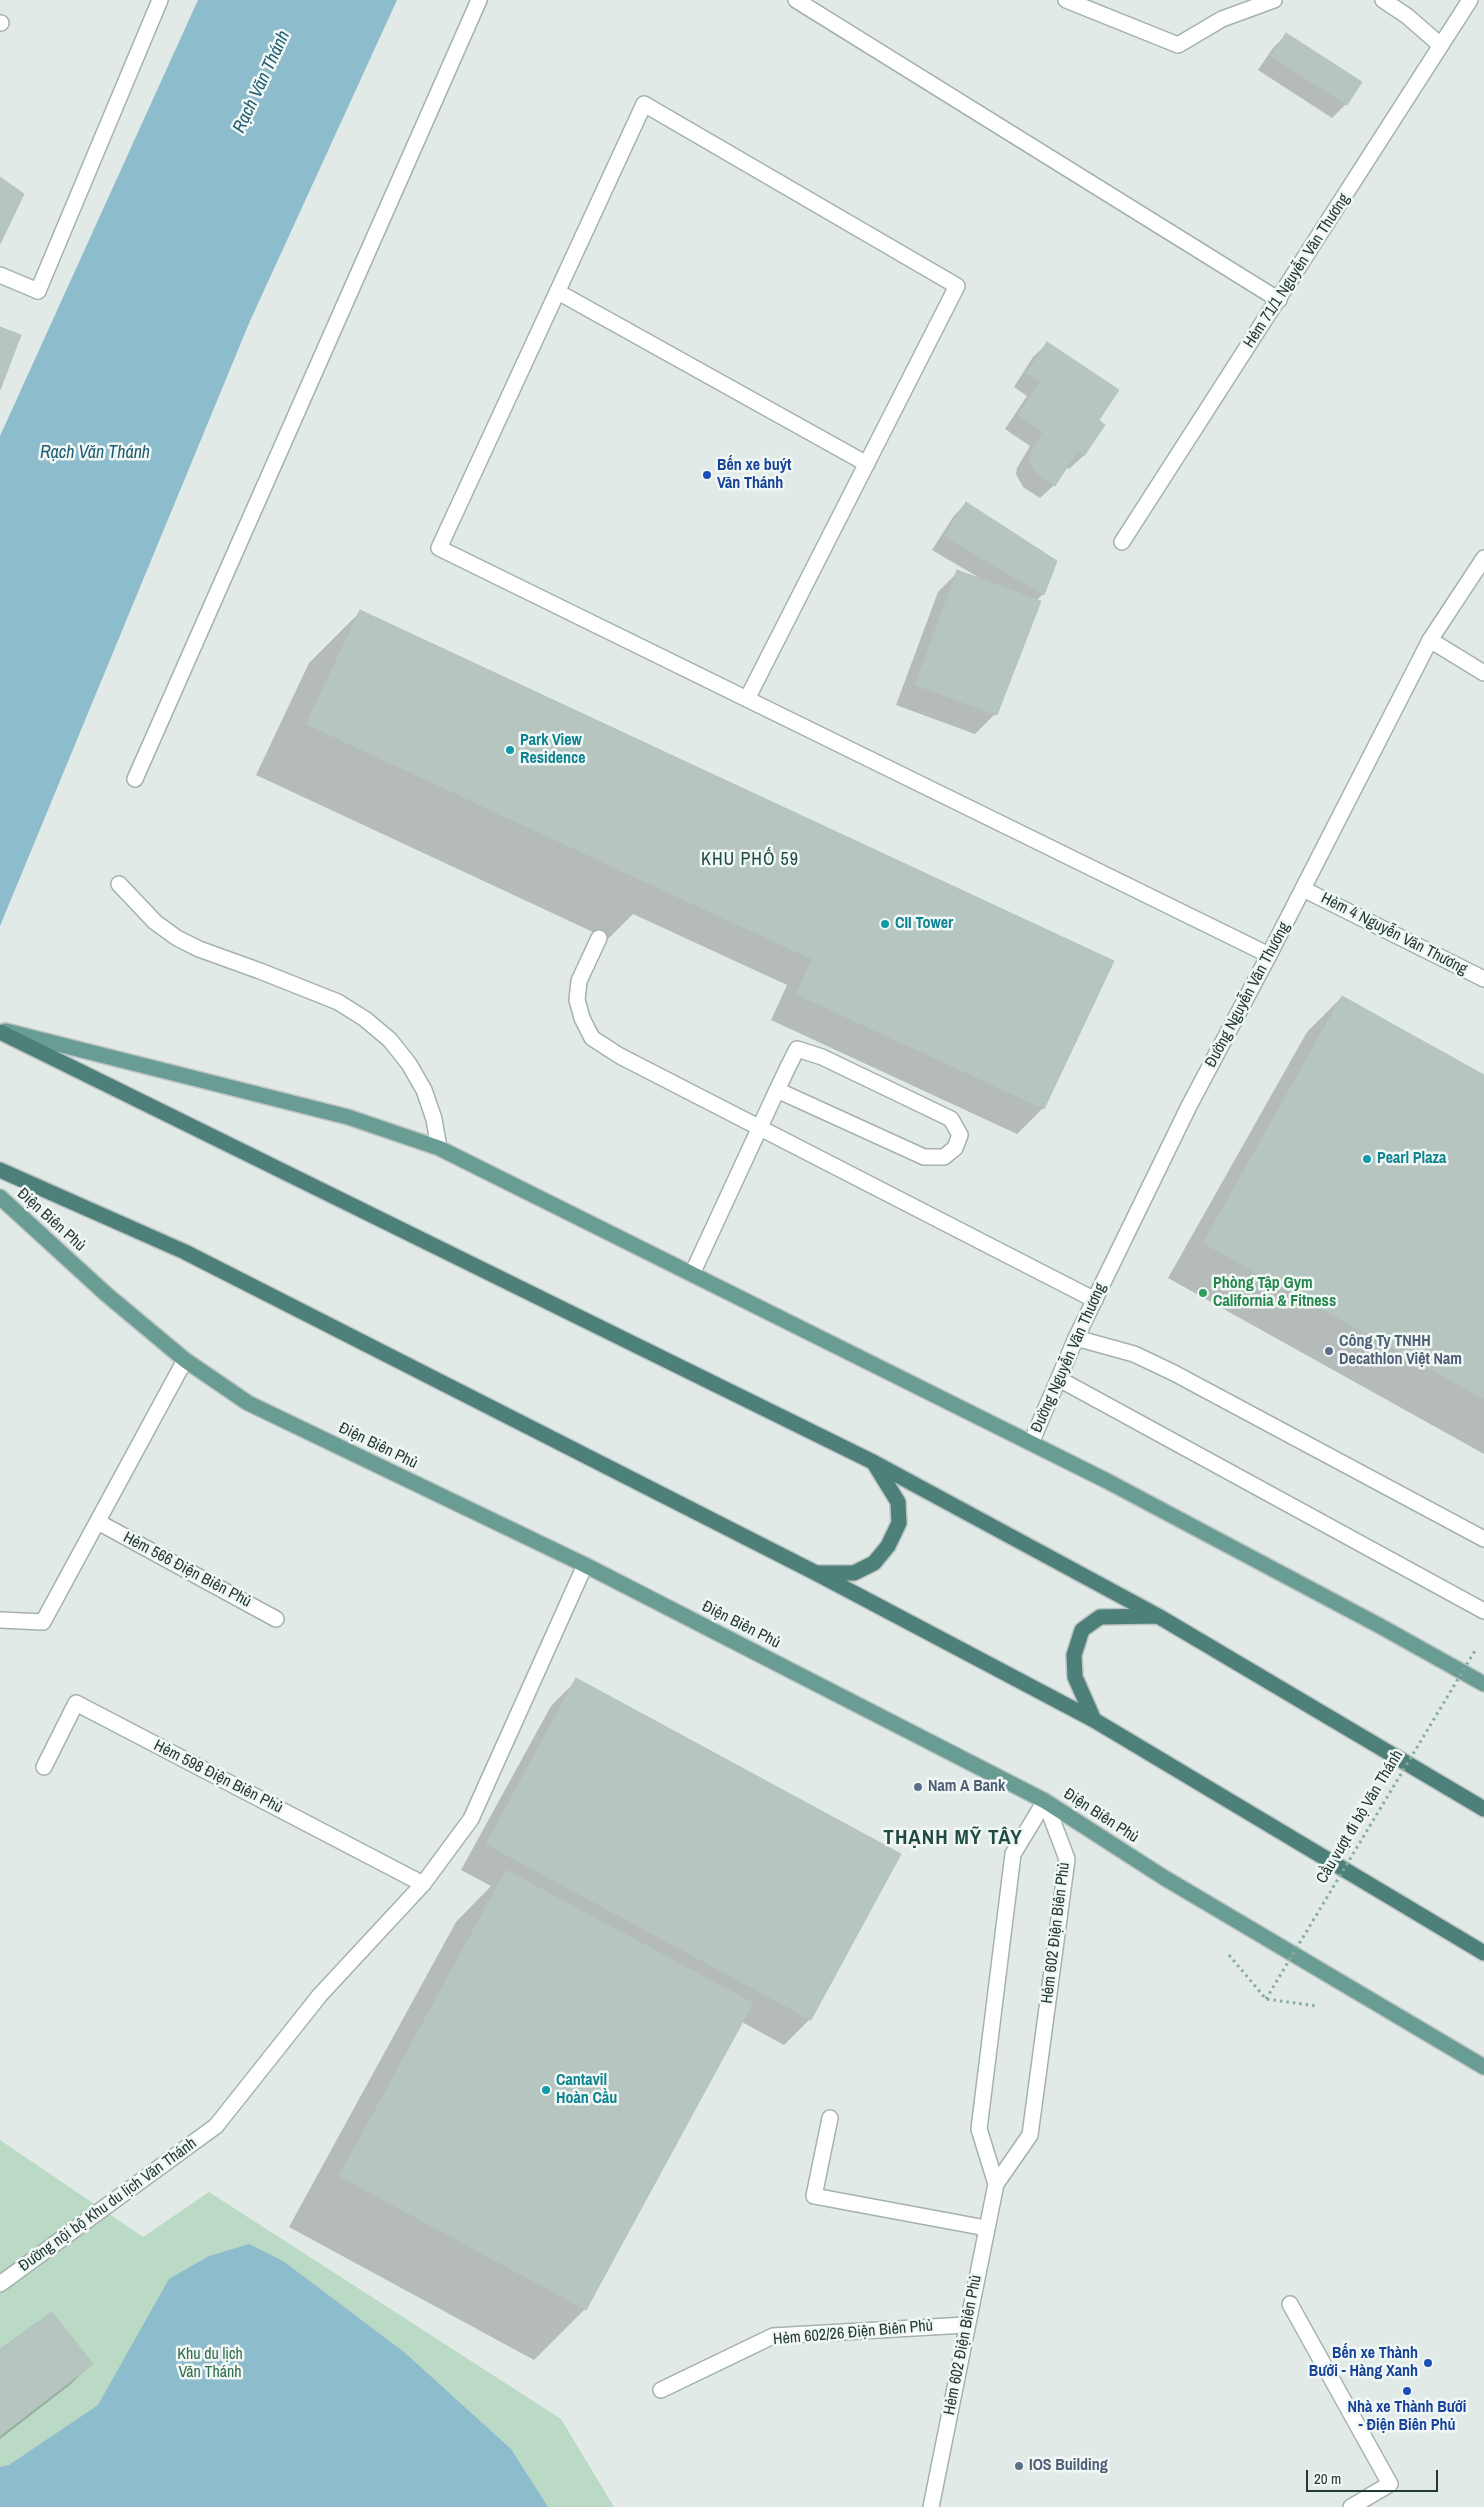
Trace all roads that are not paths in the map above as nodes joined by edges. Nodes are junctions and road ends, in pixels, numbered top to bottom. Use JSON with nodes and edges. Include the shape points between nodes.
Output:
{"nodes":[{"id":1,"x":160,"y":0,"type":"edge"},
{"id":2,"x":479,"y":0,"type":"edge"},
{"id":3,"x":796,"y":0,"type":"edge"},
{"id":4,"x":1066,"y":0,"type":"edge"},
{"id":5,"x":1274,"y":0,"type":"edge"},
{"id":6,"x":1383,"y":0,"type":"edge"},
{"id":7,"x":1470,"y":0,"type":"edge"},
{"id":8,"x":1438,"y":42,"type":"dead end"},
{"id":9,"x":0,"y":275,"type":"edge"},
{"id":10,"x":558,"y":292,"type":"junction"},
{"id":11,"x":1279,"y":300,"type":"junction"},
{"id":12,"x":867,"y":464,"type":"junction"},
{"id":13,"x":1122,"y":542,"type":"dead end"},
{"id":14,"x":1484,"y":558,"type":"edge"},
{"id":15,"x":1430,"y":640,"type":"junction"},
{"id":16,"x":1484,"y":673,"type":"edge"},
{"id":17,"x":747,"y":698,"type":"junction"},
{"id":18,"x":135,"y":778,"type":"dead end"},
{"id":19,"x":119,"y":884,"type":"dead end"},
{"id":20,"x":1303,"y":889,"type":"junction"},
{"id":21,"x":599,"y":938,"type":"dead end"},
{"id":22,"x":1269,"y":955,"type":"junction"},
{"id":23,"x":1484,"y":980,"type":"edge"},
{"id":24,"x":0,"y":1031,"type":"edge"},
{"id":25,"x":777,"y":1090,"type":"junction"},
{"id":26,"x":760,"y":1127,"type":"junction"},
{"id":27,"x":439,"y":1148,"type":"junction"},
{"id":28,"x":0,"y":1170,"type":"edge"},
{"id":29,"x":0,"y":1197,"type":"edge"},
{"id":30,"x":692,"y":1274,"type":"junction"},
{"id":31,"x":1095,"y":1300,"type":"junction"},
{"id":32,"x":1076,"y":1338,"type":"junction"},
{"id":33,"x":186,"y":1360,"type":"junction"},
{"id":34,"x":1059,"y":1380,"type":"junction"},
{"id":35,"x":1031,"y":1443,"type":"junction"},
{"id":36,"x":873,"y":1462,"type":"junction"},
{"id":37,"x":98,"y":1522,"type":"junction"},
{"id":38,"x":1484,"y":1539,"type":"edge"},
{"id":39,"x":585,"y":1565,"type":"junction"},
{"id":40,"x":814,"y":1572,"type":"junction"},
{"id":41,"x":1484,"y":1611,"type":"edge"},
{"id":42,"x":1158,"y":1616,"type":"junction"},
{"id":43,"x":276,"y":1619,"type":"dead end"},
{"id":44,"x":0,"y":1620,"type":"edge"},
{"id":45,"x":1484,"y":1684,"type":"edge"},
{"id":46,"x":1094,"y":1720,"type":"junction"},
{"id":47,"x":44,"y":1767,"type":"dead end"},
{"id":48,"x":1045,"y":1801,"type":"junction"},
{"id":49,"x":1484,"y":1809,"type":"edge"},
{"id":50,"x":423,"y":1884,"type":"junction"},
{"id":51,"x":1484,"y":1953,"type":"edge"},
{"id":52,"x":1484,"y":2067,"type":"edge"},
{"id":53,"x":830,"y":2118,"type":"dead end"},
{"id":54,"x":996,"y":2184,"type":"junction"},
{"id":55,"x":986,"y":2228,"type":"junction"},
{"id":56,"x":0,"y":2284,"type":"edge"},
{"id":57,"x":1290,"y":2304,"type":"dead end"},
{"id":58,"x":966,"y":2324,"type":"junction"},
{"id":59,"x":661,"y":2390,"type":"dead end"},
{"id":60,"x":931,"y":2507,"type":"edge"},
{"id":61,"x":1351,"y":2507,"type":"edge"}],
"edges":[{"from":1,"to":9,"type":"street","via":[[38,291]]},
{"from":2,"to":18,"type":"street"},
{"from":3,"to":11,"type":"street"},
{"from":4,"to":5,"type":"street","via":[[1178,45],[1222,19]]},
{"from":6,"to":8,"type":"street"},
{"from":7,"to":11,"type":"street","name":"Hẻm 71/1 Nguyễn Văn Thương"},
{"from":10,"to":12,"type":"street"},
{"from":10,"to":12,"type":"street","via":[[644,104],[957,286]]},
{"from":10,"to":17,"type":"street","via":[[439,548]]},
{"from":11,"to":13,"type":"street","name":"Hẻm 71/1 Nguyễn Văn Thương"},
{"from":12,"to":17,"type":"street"},
{"from":14,"to":15,"type":"street","name":"Đường Nguyễn Văn Thương"},
{"from":15,"to":16,"type":"street"},
{"from":15,"to":20,"type":"street","name":"Đường Nguyễn Văn Thương"},
{"from":17,"to":22,"type":"street"},
{"from":19,"to":27,"type":"street","via":[[155,922],[177,938],[199,950],[338,1002],[365,1019],[390,1040],[409,1064],[434,1119]]},
{"from":20,"to":22,"type":"street","name":"Đường Nguyễn Văn Thương"},
{"from":20,"to":23,"type":"street","name":"Hẻm 4 Nguyễn Văn Thương"},
{"from":21,"to":26,"type":"street","via":[[579,981],[577,1000],[592,1038],[620,1056]]},
{"from":22,"to":31,"type":"street","name":"Đường Nguyễn Văn Thương","via":[[1190,1106]]},
{"from":24,"to":27,"type":"main road","via":[[348,1117]]},
{"from":24,"to":36,"type":"highway"},
{"from":25,"to":25,"type":"street","via":[[797,1049],[822,1057],[951,1119],[960,1135],[955,1148],[944,1157],[924,1157]]},
{"from":25,"to":26,"type":"street"},
{"from":26,"to":30,"type":"street"},
{"from":26,"to":31,"type":"street"},
{"from":27,"to":30,"type":"main road"},
{"from":28,"to":40,"type":"highway","name":"Điện Biên Phủ","via":[[186,1252]]},
{"from":29,"to":33,"type":"main road","name":"Điện Biên Phủ","via":[[106,1294]]},
{"from":30,"to":35,"type":"main road"},
{"from":31,"to":32,"type":"street","name":"Đường Nguyễn Văn Thương"},
{"from":32,"to":34,"type":"street","name":"Đường Nguyễn Văn Thương"},
{"from":32,"to":38,"type":"street","via":[[1134,1354],[1174,1373]]},
{"from":33,"to":37,"type":"street"},
{"from":33,"to":39,"type":"main road","name":"Điện Biên Phủ","via":[[248,1403]]},
{"from":34,"to":35,"type":"street","name":"Đường Nguyễn Văn Thương"},
{"from":34,"to":41,"type":"street"},
{"from":35,"to":45,"type":"main road"},
{"from":36,"to":40,"type":"highway","via":[[898,1502],[899,1523],[888,1546],[874,1563],[854,1573]]},
{"from":36,"to":42,"type":"highway"},
{"from":37,"to":43,"type":"street","name":"Hẻm 566 Điện Biên Phủ"},
{"from":37,"to":44,"type":"street","via":[[43,1622]]},
{"from":39,"to":48,"type":"main road","name":"Điện Biên Phủ"},
{"from":39,"to":50,"type":"street","via":[[470,1819]]},
{"from":40,"to":46,"type":"highway","name":"Điện Biên Phủ"},
{"from":42,"to":46,"type":"highway","via":[[1100,1617],[1082,1630],[1074,1655],[1075,1677]]},
{"from":42,"to":49,"type":"highway"},
{"from":46,"to":51,"type":"highway","name":"Điện Biên Phủ"},
{"from":47,"to":50,"type":"street","name":"Hẻm 598 Điện Biên Phủ","via":[[76,1703]]},
{"from":48,"to":52,"type":"main road","name":"Điện Biên Phủ","via":[[1163,1877]]},
{"from":48,"to":54,"type":"street","name":"Hẻm 602 Điện Biên Phủ","via":[[1013,1854],[979,2129]]},
{"from":48,"to":54,"type":"street","name":"Hẻm 602 Điện Biên Phủ","via":[[1067,1859],[1030,2135]]},
{"from":50,"to":56,"type":"street","name":"Đường nội bộ Khu du lịch Văn Thánh","via":[[320,1995],[216,2126]]},
{"from":53,"to":55,"type":"street","via":[[814,2196]]},
{"from":54,"to":55,"type":"street","name":"Hẻm 602 Điện Biên Phủ"},
{"from":55,"to":58,"type":"street","name":"Hẻm 602 Điện Biên Phủ"},
{"from":57,"to":61,"type":"street","via":[[1390,2484]]},
{"from":58,"to":59,"type":"street","name":"Hẻm 602/26 Điện Biên Phủ","via":[[773,2336]]},
{"from":58,"to":60,"type":"street","name":"Hẻm 602 Điện Biên Phủ"}]}
